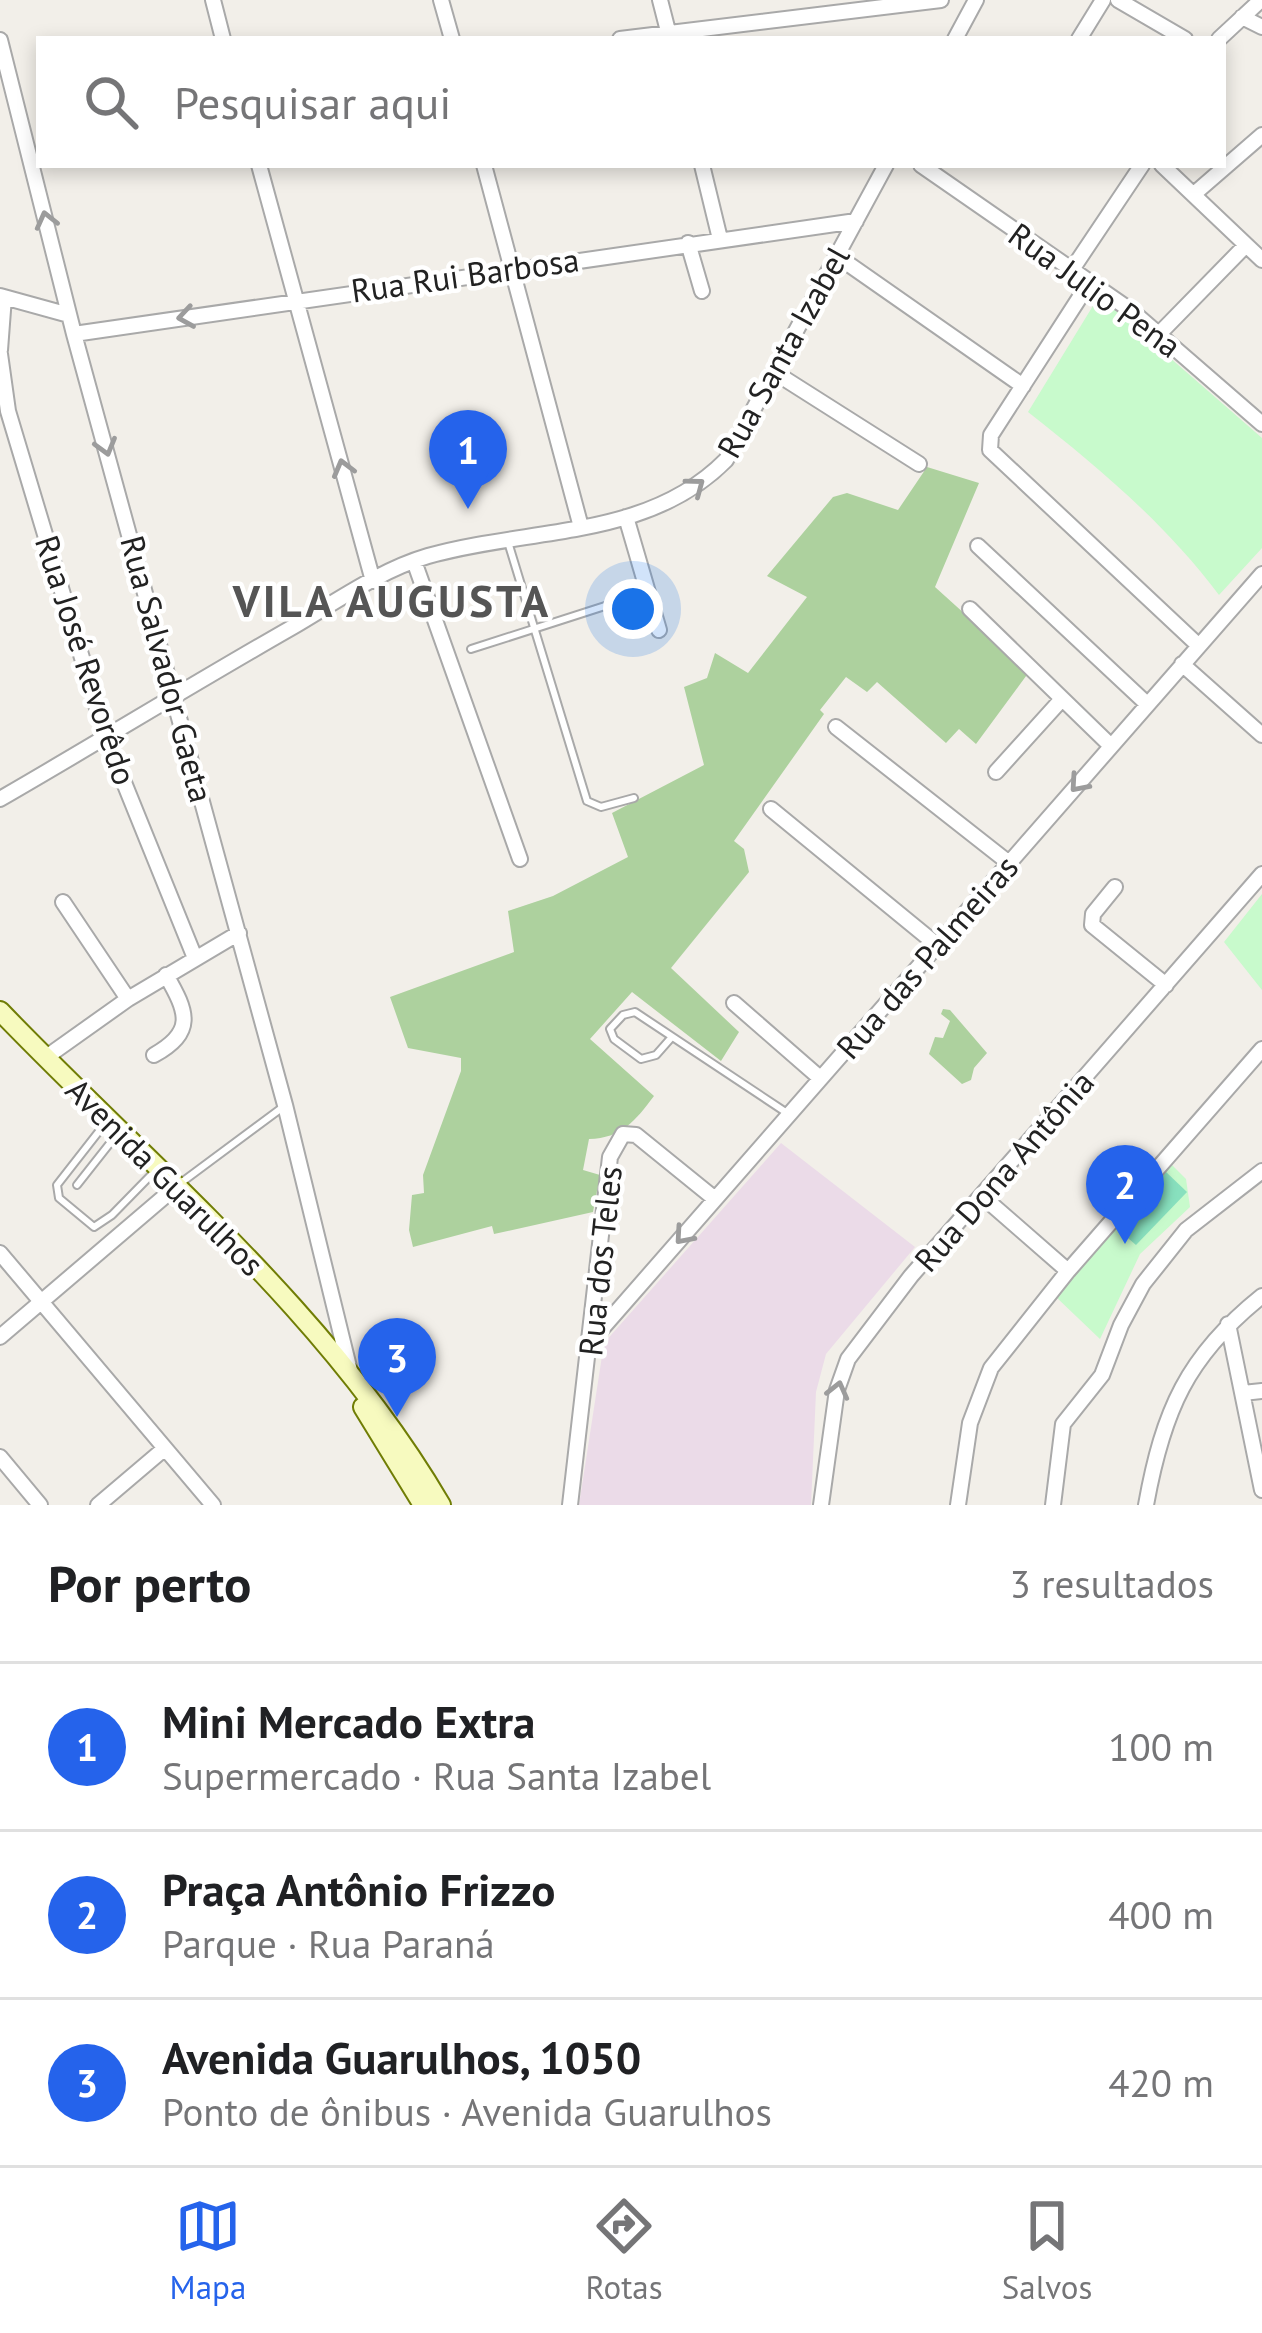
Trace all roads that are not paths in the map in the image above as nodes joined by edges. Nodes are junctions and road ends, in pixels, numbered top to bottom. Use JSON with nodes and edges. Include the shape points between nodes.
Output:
{"nodes":[{"id":1,"x":213,"y":0,"type":"edge"},
{"id":2,"x":441,"y":0,"type":"edge"},
{"id":3,"x":660,"y":0,"type":"edge"},
{"id":4,"x":941,"y":0,"type":"edge"},
{"id":5,"x":976,"y":0,"type":"edge"},
{"id":6,"x":1103,"y":0,"type":"edge"},
{"id":7,"x":1118,"y":0,"type":"edge"},
{"id":8,"x":1261,"y":0,"type":"edge"},
{"id":9,"x":879,"y":4,"type":"edge"},
{"id":10,"x":1242,"y":17,"type":"junction"},
{"id":11,"x":1262,"y":27,"type":"edge"},
{"id":12,"x":223,"y":36,"type":"edge"},
{"id":13,"x":451,"y":36,"type":"edge"},
{"id":14,"x":669,"y":36,"type":"edge"},
{"id":15,"x":957,"y":36,"type":"edge"},
{"id":16,"x":1081,"y":36,"type":"edge"},
{"id":17,"x":1180,"y":36,"type":"edge"},
{"id":18,"x":1222,"y":36,"type":"edge"},
{"id":19,"x":0,"y":40,"type":"edge"},
{"id":20,"x":36,"y":113,"type":"edge"},
{"id":21,"x":20,"y":116,"type":"junction"},
{"id":22,"x":1262,"y":135,"type":"edge"},
{"id":23,"x":1226,"y":166,"type":"edge"},
{"id":24,"x":260,"y":168,"type":"edge"},
{"id":25,"x":485,"y":168,"type":"edge"},
{"id":26,"x":702,"y":168,"type":"edge"},
{"id":27,"x":884,"y":168,"type":"edge"},
{"id":28,"x":925,"y":168,"type":"edge"},
{"id":29,"x":1140,"y":168,"type":"edge"},
{"id":30,"x":1165,"y":168,"type":"edge"},
{"id":31,"x":1224,"y":168,"type":"edge"},
{"id":32,"x":1194,"y":194,"type":"junction"},
{"id":33,"x":856,"y":220,"type":"junction"},
{"id":34,"x":720,"y":239,"type":"junction"},
{"id":35,"x":688,"y":243,"type":"junction"},
{"id":36,"x":1246,"y":245,"type":"junction"},
{"id":37,"x":837,"y":256,"type":"junction"},
{"id":38,"x":1262,"y":260,"type":"edge"},
{"id":39,"x":510,"y":269,"type":"junction"},
{"id":40,"x":1071,"y":271,"type":"junction"},
{"id":41,"x":1089,"y":283,"type":"junction"},
{"id":42,"x":702,"y":291,"type":"dead end"},
{"id":43,"x":2,"y":297,"type":"edge"},
{"id":44,"x":298,"y":299,"type":"junction"},
{"id":45,"x":69,"y":315,"type":"junction"},
{"id":46,"x":74,"y":334,"type":"junction"},
{"id":47,"x":1159,"y":334,"type":"junction"},
{"id":48,"x":0,"y":352,"type":"edge"},
{"id":49,"x":774,"y":371,"type":"junction"},
{"id":50,"x":1023,"y":386,"type":"junction"},
{"id":51,"x":1262,"y":424,"type":"edge"},
{"id":52,"x":919,"y":464,"type":"dead end"},
{"id":53,"x":626,"y":518,"type":"junction"},
{"id":54,"x":581,"y":527,"type":"junction"},
{"id":55,"x":508,"y":541,"type":"junction"},
{"id":56,"x":978,"y":546,"type":"dead end"},
{"id":57,"x":414,"y":561,"type":"junction"},
{"id":58,"x":1262,"y":574,"type":"edge"},
{"id":59,"x":373,"y":581,"type":"junction"},
{"id":60,"x":605,"y":606,"type":"dead end"},
{"id":61,"x":970,"y":609,"type":"dead end"},
{"id":62,"x":534,"y":628,"type":"junction"},
{"id":63,"x":658,"y":630,"type":"dead end"},
{"id":64,"x":1199,"y":646,"type":"junction"},
{"id":65,"x":471,"y":650,"type":"dead end"},
{"id":66,"x":1182,"y":664,"type":"junction"},
{"id":67,"x":175,"y":694,"type":"junction"},
{"id":68,"x":1062,"y":699,"type":"junction"},
{"id":69,"x":1148,"y":704,"type":"junction"},
{"id":70,"x":836,"y":728,"type":"dead end"},
{"id":71,"x":1262,"y":734,"type":"edge"},
{"id":72,"x":106,"y":738,"type":"junction"},
{"id":73,"x":1111,"y":746,"type":"junction"},
{"id":74,"x":996,"y":772,"type":"dead end"},
{"id":75,"x":634,"y":798,"type":"dead end"},
{"id":76,"x":0,"y":799,"type":"edge"},
{"id":77,"x":771,"y":809,"type":"dead end"},
{"id":78,"x":520,"y":859,"type":"dead end"},
{"id":79,"x":1009,"y":863,"type":"junction"},
{"id":80,"x":1262,"y":874,"type":"edge"},
{"id":81,"x":1115,"y":887,"type":"dead end"},
{"id":82,"x":63,"y":902,"type":"dead end"},
{"id":83,"x":239,"y":933,"type":"junction"},
{"id":84,"x":937,"y":945,"type":"junction"},
{"id":85,"x":195,"y":958,"type":"junction"},
{"id":86,"x":166,"y":975,"type":"junction"},
{"id":87,"x":1166,"y":985,"type":"junction"},
{"id":88,"x":128,"y":999,"type":"junction"},
{"id":89,"x":734,"y":1004,"type":"dead end"},
{"id":90,"x":0,"y":1011,"type":"edge"},
{"id":91,"x":671,"y":1038,"type":"junction"},
{"id":92,"x":1262,"y":1049,"type":"edge"},
{"id":93,"x":154,"y":1055,"type":"dead end"},
{"id":94,"x":45,"y":1058,"type":"junction"},
{"id":95,"x":820,"y":1078,"type":"junction"},
{"id":96,"x":285,"y":1105,"type":"junction"},
{"id":97,"x":790,"y":1115,"type":"junction"},
{"id":98,"x":115,"y":1124,"type":"junction"},
{"id":99,"x":159,"y":1167,"type":"junction"},
{"id":100,"x":1262,"y":1171,"type":"edge"},
{"id":101,"x":77,"y":1185,"type":"dead end"},
{"id":102,"x":178,"y":1185,"type":"junction"},
{"id":103,"x":982,"y":1196,"type":"junction"},
{"id":104,"x":715,"y":1199,"type":"junction"},
{"id":105,"x":0,"y":1253,"type":"edge"},
{"id":106,"x":1068,"y":1271,"type":"junction"},
{"id":107,"x":1262,"y":1296,"type":"edge"},
{"id":108,"x":332,"y":1298,"type":"junction"},
{"id":109,"x":41,"y":1302,"type":"junction"},
{"id":110,"x":308,"y":1323,"type":"junction"},
{"id":111,"x":1228,"y":1324,"type":"junction"},
{"id":112,"x":0,"y":1337,"type":"edge"},
{"id":113,"x":592,"y":1340,"type":"junction"},
{"id":114,"x":326,"y":1346,"type":"junction"},
{"id":115,"x":351,"y":1376,"type":"junction"},
{"id":116,"x":1262,"y":1391,"type":"edge"},
{"id":117,"x":1244,"y":1393,"type":"junction"},
{"id":118,"x":164,"y":1448,"type":"junction"},
{"id":119,"x":0,"y":1457,"type":"edge"},
{"id":120,"x":416,"y":1462,"type":"junction"},
{"id":121,"x":1262,"y":1490,"type":"edge"},
{"id":122,"x":40,"y":1505,"type":"edge"},
{"id":123,"x":98,"y":1505,"type":"edge"},
{"id":124,"x":213,"y":1505,"type":"edge"},
{"id":125,"x":423,"y":1505,"type":"edge"},
{"id":126,"x":441,"y":1505,"type":"edge"},
{"id":127,"x":456,"y":1505,"type":"edge"},
{"id":128,"x":570,"y":1505,"type":"edge"},
{"id":129,"x":821,"y":1505,"type":"edge"},
{"id":130,"x":958,"y":1505,"type":"edge"},
{"id":131,"x":1053,"y":1505,"type":"edge"},
{"id":132,"x":1147,"y":1505,"type":"edge"}],
"edges":[{"from":1,"to":12,"type":"street"},
{"from":2,"to":13,"type":"street"},
{"from":3,"to":14,"type":"street"},
{"from":4,"to":9,"type":"street"},
{"from":5,"to":15,"type":"street"},
{"from":6,"to":16,"type":"street"},
{"from":7,"to":17,"type":"street"},
{"from":8,"to":10,"type":"street"},
{"from":9,"to":14,"type":"street"},
{"from":10,"to":11,"type":"street"},
{"from":10,"to":18,"type":"street"},
{"from":19,"to":21,"type":"street","name":"Rua Salvador Gaeta"},
{"from":20,"to":21,"type":"street"},
{"from":45,"to":21,"type":"street","name":"Rua Salvador Gaeta","one_way":true},
{"from":22,"to":23,"type":"street"},
{"from":24,"to":44,"type":"street"},
{"from":25,"to":39,"type":"street"},
{"from":26,"to":34,"type":"street"},
{"from":27,"to":33,"type":"street","name":"Rua Santa Izabel"},
{"from":28,"to":40,"type":"street","name":"Rua Julio Pena"},
{"from":29,"to":40,"type":"street"},
{"from":30,"to":32,"type":"street"},
{"from":31,"to":32,"type":"street"},
{"from":32,"to":36,"type":"street"},
{"from":33,"to":34,"type":"street","name":"Rua Rui Barbosa"},
{"from":33,"to":37,"type":"street","name":"Rua Santa Izabel"},
{"from":34,"to":35,"type":"street","name":"Rua Rui Barbosa"},
{"from":35,"to":39,"type":"street","name":"Rua Rui Barbosa"},
{"from":35,"to":42,"type":"street"},
{"from":36,"to":38,"type":"street"},
{"from":36,"to":47,"type":"street"},
{"from":37,"to":49,"type":"street","name":"Rua Santa Izabel"},
{"from":37,"to":50,"type":"street"},
{"from":39,"to":44,"type":"street","name":"Rua Rui Barbosa"},
{"from":39,"to":54,"type":"street"},
{"from":40,"to":41,"type":"street","name":"Rua Julio Pena"},
{"from":41,"to":47,"type":"street","name":"Rua Julio Pena"},
{"from":41,"to":50,"type":"street"},
{"from":43,"to":45,"type":"street"},
{"from":43,"to":48,"type":"street","name":"Rua José Revorêdo"},
{"from":44,"to":46,"type":"street","name":"Rua Rui Barbosa","one_way":true},
{"from":59,"to":44,"type":"street","one_way":true},
{"from":45,"to":46,"type":"street","name":"Rua Salvador Gaeta"},
{"from":46,"to":67,"type":"street","name":"Rua Salvador Gaeta","one_way":true},
{"from":47,"to":51,"type":"street","name":"Rua Julio Pena"},
{"from":48,"to":72,"type":"street","name":"Rua José Revorêdo","via":[[8,411]]},
{"from":49,"to":52,"type":"street"},
{"from":53,"to":49,"type":"street","name":"Rua Santa Izabel","one_way":true,"via":[[701,485],[726,460]]},
{"from":50,"to":64,"type":"street","via":[[992,435],[993,454]]},
{"from":53,"to":54,"type":"street","name":"Rua Santa Izabel"},
{"from":53,"to":63,"type":"street"},
{"from":54,"to":55,"type":"street","name":"Rua Santa Izabel"},
{"from":55,"to":57,"type":"street","name":"Rua Santa Izabel"},
{"from":55,"to":62,"type":"lane"},
{"from":56,"to":69,"type":"street"},
{"from":57,"to":59,"type":"street","name":"Rua Santa Izabel"},
{"from":57,"to":78,"type":"street"},
{"from":58,"to":64,"type":"street","name":"Rua das Palmeiras"},
{"from":59,"to":67,"type":"street","name":"Rua Santa Izabel"},
{"from":60,"to":62,"type":"lane"},
{"from":61,"to":68,"type":"street"},
{"from":62,"to":65,"type":"lane"},
{"from":62,"to":75,"type":"lane","via":[[587,801],[601,807]]},
{"from":64,"to":66,"type":"street","name":"Rua das Palmeiras"},
{"from":66,"to":69,"type":"street","name":"Rua das Palmeiras"},
{"from":66,"to":71,"type":"street"},
{"from":67,"to":72,"type":"street","name":"Rua Santa Izabel"},
{"from":67,"to":83,"type":"street","name":"Rua Salvador Gaeta"},
{"from":68,"to":73,"type":"street"},
{"from":68,"to":74,"type":"street"},
{"from":69,"to":73,"type":"street","name":"Rua das Palmeiras"},
{"from":70,"to":79,"type":"street"},
{"from":72,"to":76,"type":"street","name":"Rua Santa Izabel"},
{"from":72,"to":85,"type":"street","name":"Rua José Revorêdo"},
{"from":73,"to":79,"type":"street","name":"Rua das Palmeiras","one_way":true},
{"from":77,"to":84,"type":"street"},
{"from":79,"to":84,"type":"street","name":"Rua das Palmeiras"},
{"from":80,"to":87,"type":"street","name":"Rua Dona Antônia"},
{"from":81,"to":87,"type":"street","via":[[1092,925]]},
{"from":82,"to":88,"type":"street"},
{"from":83,"to":85,"type":"street"},
{"from":83,"to":96,"type":"street","name":"Rua Salvador Gaeta"},
{"from":84,"to":95,"type":"street","name":"Rua das Palmeiras"},
{"from":85,"to":86,"type":"street"},
{"from":86,"to":88,"type":"street"},
{"from":86,"to":93,"type":"street","via":[[183,1031]]},
{"from":87,"to":103,"type":"street","name":"Rua Dona Antônia"},
{"from":88,"to":94,"type":"street"},
{"from":89,"to":95,"type":"street"},
{"from":90,"to":94,"type":"main road","name":"Avenida Guarulhos"},
{"from":91,"to":91,"type":"lane","via":[[635,1012],[610,1029],[641,1059]]},
{"from":91,"to":97,"type":"lane"},
{"from":92,"to":106,"type":"street"},
{"from":94,"to":98,"type":"main road","name":"Avenida Guarulhos"},
{"from":95,"to":97,"type":"street","name":"Rua das Palmeiras"},
{"from":96,"to":102,"type":"lane"},
{"from":96,"to":108,"type":"street","name":"Rua Salvador Gaeta"},
{"from":97,"to":104,"type":"street","name":"Rua das Palmeiras"},
{"from":98,"to":99,"type":"main road","name":"Avenida Guarulhos"},
{"from":98,"to":99,"type":"lane","via":[[57,1186],[59,1198],[94,1227]]},
{"from":98,"to":101,"type":"lane"},
{"from":99,"to":102,"type":"main road","name":"Avenida Guarulhos"},
{"from":100,"to":131,"type":"street","via":[[1186,1230],[1144,1284],[1102,1375],[1064,1424]]},
{"from":102,"to":109,"type":"street"},
{"from":102,"to":110,"type":"main road","name":"Avenida Guarulhos"},
{"from":103,"to":106,"type":"street"},
{"from":129,"to":103,"type":"street","name":"Rua Dona Antônia","one_way":true,"via":[[848,1359]]},
{"from":104,"to":113,"type":"street","name":"Rua das Palmeiras","one_way":true},
{"from":104,"to":113,"type":"street","name":"Rua dos Teles","via":[[636,1135],[618,1139]]},
{"from":105,"to":109,"type":"street"},
{"from":106,"to":130,"type":"street","via":[[982,1385]]},
{"from":107,"to":111,"type":"street"},
{"from":108,"to":110,"type":"street","via":[[326,1316]]},
{"from":108,"to":115,"type":"street","name":"Rua Salvador Gaeta"},
{"from":109,"to":112,"type":"street"},
{"from":109,"to":118,"type":"street"},
{"from":110,"to":114,"type":"main road","name":"Avenida Guarulhos"},
{"from":111,"to":117,"type":"street"},
{"from":111,"to":132,"type":"street","via":[[1178,1392]]},
{"from":113,"to":128,"type":"street","name":"Rua dos Teles"},
{"from":114,"to":115,"type":"main road","name":"Avenida Guarulhos"},
{"from":114,"to":125,"type":"main road","name":"Avenida Guarulhos"},
{"from":115,"to":120,"type":"main road","name":"Avenida Guarulhos"},
{"from":116,"to":117,"type":"street"},
{"from":117,"to":121,"type":"street"},
{"from":118,"to":123,"type":"street"},
{"from":118,"to":124,"type":"street"},
{"from":119,"to":122,"type":"street"},
{"from":120,"to":126,"type":"main road","name":"Avenida Guarulhos"},
{"from":120,"to":127,"type":"main road"}]}
